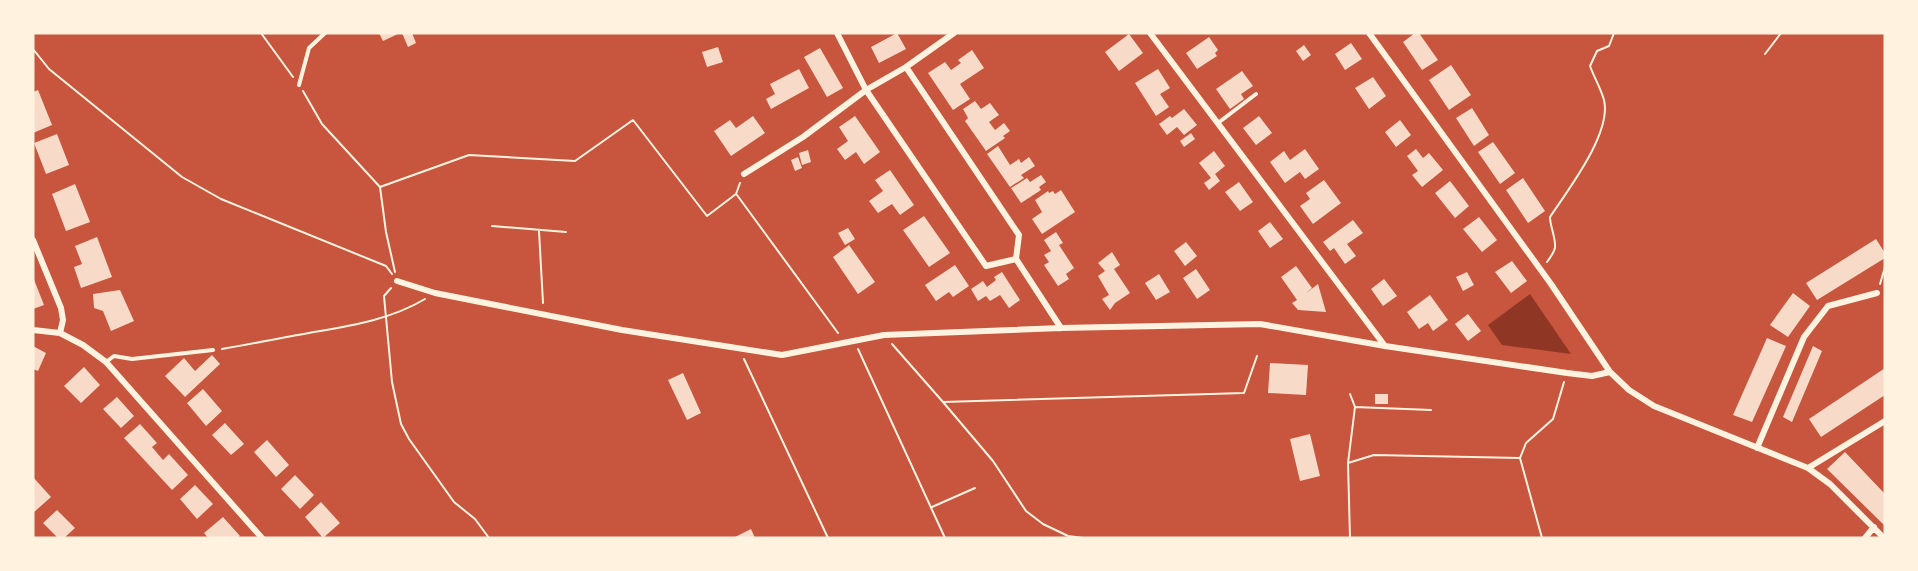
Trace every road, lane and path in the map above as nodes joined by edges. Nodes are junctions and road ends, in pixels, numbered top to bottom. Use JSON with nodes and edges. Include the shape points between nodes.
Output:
{"nodes":[{"id":1,"x":261,"y":33,"type":"edge"},
{"id":2,"x":325,"y":33,"type":"edge"},
{"id":3,"x":837,"y":33,"type":"edge"},
{"id":4,"x":954,"y":33,"type":"edge"},
{"id":5,"x":1150,"y":33,"type":"edge"},
{"id":6,"x":1369,"y":33,"type":"edge"},
{"id":7,"x":1614,"y":33,"type":"edge"},
{"id":8,"x":1781,"y":33,"type":"edge"},
{"id":9,"x":33,"y":49,"type":"edge"},
{"id":10,"x":1765,"y":54,"type":"dead end"},
{"id":11,"x":906,"y":67,"type":"junction"},
{"id":12,"x":299,"y":86,"type":"junction"},
{"id":13,"x":866,"y":90,"type":"junction"},
{"id":14,"x":1256,"y":94,"type":"dead end"},
{"id":15,"x":1218,"y":123,"type":"junction"},
{"id":16,"x":744,"y":174,"type":"joint"},
{"id":17,"x":380,"y":187,"type":"junction"},
{"id":18,"x":736,"y":194,"type":"junction"},
{"id":19,"x":492,"y":226,"type":"dead end"},
{"id":20,"x":539,"y":231,"type":"junction"},
{"id":21,"x":566,"y":232,"type":"dead end"},
{"id":22,"x":33,"y":240,"type":"edge"},
{"id":23,"x":1016,"y":259,"type":"junction"},
{"id":24,"x":1885,"y":267,"type":"edge"},
{"id":25,"x":1542,"y":272,"type":"junction"},
{"id":26,"x":397,"y":281,"type":"junction"},
{"id":27,"x":435,"y":293,"type":"junction"},
{"id":28,"x":1877,"y":293,"type":"joint"},
{"id":29,"x":544,"y":315,"type":"junction"},
{"id":30,"x":386,"y":317,"type":"junction"},
{"id":31,"x":1061,"y":328,"type":"junction"},
{"id":32,"x":33,"y":330,"type":"edge"},
{"id":33,"x":60,"y":333,"type":"junction"},
{"id":34,"x":884,"y":335,"type":"junction"},
{"id":35,"x":854,"y":341,"type":"junction"},
{"id":36,"x":845,"y":342,"type":"junction"},
{"id":37,"x":1385,"y":346,"type":"junction"},
{"id":38,"x":739,"y":348,"type":"junction"},
{"id":39,"x":213,"y":350,"type":"joint"},
{"id":40,"x":1257,"y":356,"type":"dead end"},
{"id":41,"x":106,"y":362,"type":"junction"},
{"id":42,"x":1610,"y":372,"type":"junction"},
{"id":43,"x":1567,"y":373,"type":"junction"},
{"id":44,"x":1350,"y":394,"type":"dead end"},
{"id":45,"x":943,"y":402,"type":"junction"},
{"id":46,"x":1355,"y":407,"type":"junction"},
{"id":47,"x":1431,"y":410,"type":"dead end"},
{"id":48,"x":1885,"y":421,"type":"edge"},
{"id":49,"x":1757,"y":448,"type":"junction"},
{"id":50,"x":1520,"y":458,"type":"junction"},
{"id":51,"x":1348,"y":463,"type":"junction"},
{"id":52,"x":1808,"y":468,"type":"junction"},
{"id":53,"x":975,"y":488,"type":"dead end"},
{"id":54,"x":932,"y":507,"type":"junction"},
{"id":55,"x":1874,"y":527,"type":"junction"},
{"id":56,"x":262,"y":538,"type":"edge"},
{"id":57,"x":489,"y":538,"type":"edge"},
{"id":58,"x":828,"y":538,"type":"edge"},
{"id":59,"x":945,"y":538,"type":"edge"},
{"id":60,"x":1083,"y":538,"type":"edge"},
{"id":61,"x":1350,"y":538,"type":"edge"},
{"id":62,"x":1542,"y":538,"type":"edge"},
{"id":63,"x":1865,"y":538,"type":"edge"},
{"id":64,"x":1884,"y":538,"type":"edge"}],
"edges":[{"from":1,"to":12,"type":"path"},
{"from":2,"to":12,"type":"lane","via":[[309,48]]},
{"from":3,"to":13,"type":"street"},
{"from":4,"to":11,"type":"street"},
{"from":5,"to":15,"type":"street"},
{"from":6,"to":25,"type":"street"},
{"from":7,"to":25,"type":"path","via":[[1609,46],[1597,51],[1590,66],[1605,102],[1602,125],[1593,150],[1550,217],[1555,249]]},
{"from":8,"to":10,"type":"path"},
{"from":9,"to":26,"type":"path","via":[[49,69],[182,177],[221,199],[386,266]]},
{"from":11,"to":13,"type":"street"},
{"from":11,"to":23,"type":"street","via":[[1019,235]]},
{"from":12,"to":17,"type":"path","via":[[322,124]]},
{"from":13,"to":16,"type":"street"},
{"from":13,"to":23,"type":"street","via":[[986,266]]},
{"from":14,"to":15,"type":"lane"},
{"from":15,"to":37,"type":"street"},
{"from":16,"to":18,"type":"path"},
{"from":17,"to":18,"type":"path","via":[[469,155],[575,161],[633,120],[706,216]]},
{"from":17,"to":26,"type":"path"},
{"from":18,"to":36,"type":"path"},
{"from":19,"to":20,"type":"path"},
{"from":20,"to":21,"type":"path"},
{"from":20,"to":29,"type":"path"},
{"from":22,"to":33,"type":"street","via":[[61,308]]},
{"from":23,"to":31,"type":"street"},
{"from":24,"to":28,"type":"path"},
{"from":25,"to":42,"type":"street"},
{"from":26,"to":27,"type":"street"},
{"from":26,"to":30,"type":"path","via":[[384,296]]},
{"from":27,"to":29,"type":"street"},
{"from":27,"to":30,"type":"path"},
{"from":28,"to":49,"type":"street","via":[[1828,306],[1804,337]]},
{"from":29,"to":38,"type":"street"},
{"from":30,"to":39,"type":"path"},
{"from":30,"to":57,"type":"path","via":[[392,382],[401,424],[454,502],[475,519]]},
{"from":31,"to":34,"type":"street"},
{"from":31,"to":37,"type":"street","via":[[1260,324]]},
{"from":32,"to":33,"type":"street"},
{"from":33,"to":41,"type":"street"},
{"from":34,"to":35,"type":"street"},
{"from":34,"to":45,"type":"path"},
{"from":35,"to":36,"type":"street"},
{"from":35,"to":54,"type":"path"},
{"from":36,"to":38,"type":"street","via":[[782,355]]},
{"from":37,"to":43,"type":"street"},
{"from":38,"to":58,"type":"path"},
{"from":39,"to":41,"type":"lane","via":[[132,359],[114,356]]},
{"from":40,"to":45,"type":"path","via":[[1244,393]]},
{"from":41,"to":56,"type":"street"},
{"from":42,"to":43,"type":"street","via":[[1592,376]]},
{"from":42,"to":49,"type":"street","via":[[1654,406]]},
{"from":43,"to":50,"type":"path","via":[[1553,419],[1526,443]]},
{"from":44,"to":46,"type":"path"},
{"from":45,"to":60,"type":"path","via":[[993,461],[1026,511],[1068,536]]},
{"from":46,"to":47,"type":"path"},
{"from":46,"to":51,"type":"path"},
{"from":48,"to":52,"type":"street"},
{"from":49,"to":52,"type":"street"},
{"from":50,"to":51,"type":"path","via":[[1374,455]]},
{"from":50,"to":62,"type":"path"},
{"from":51,"to":61,"type":"path"},
{"from":52,"to":55,"type":"street"},
{"from":53,"to":54,"type":"path"},
{"from":54,"to":59,"type":"path"},
{"from":55,"to":63,"type":"street"},
{"from":55,"to":64,"type":"street"}]}
